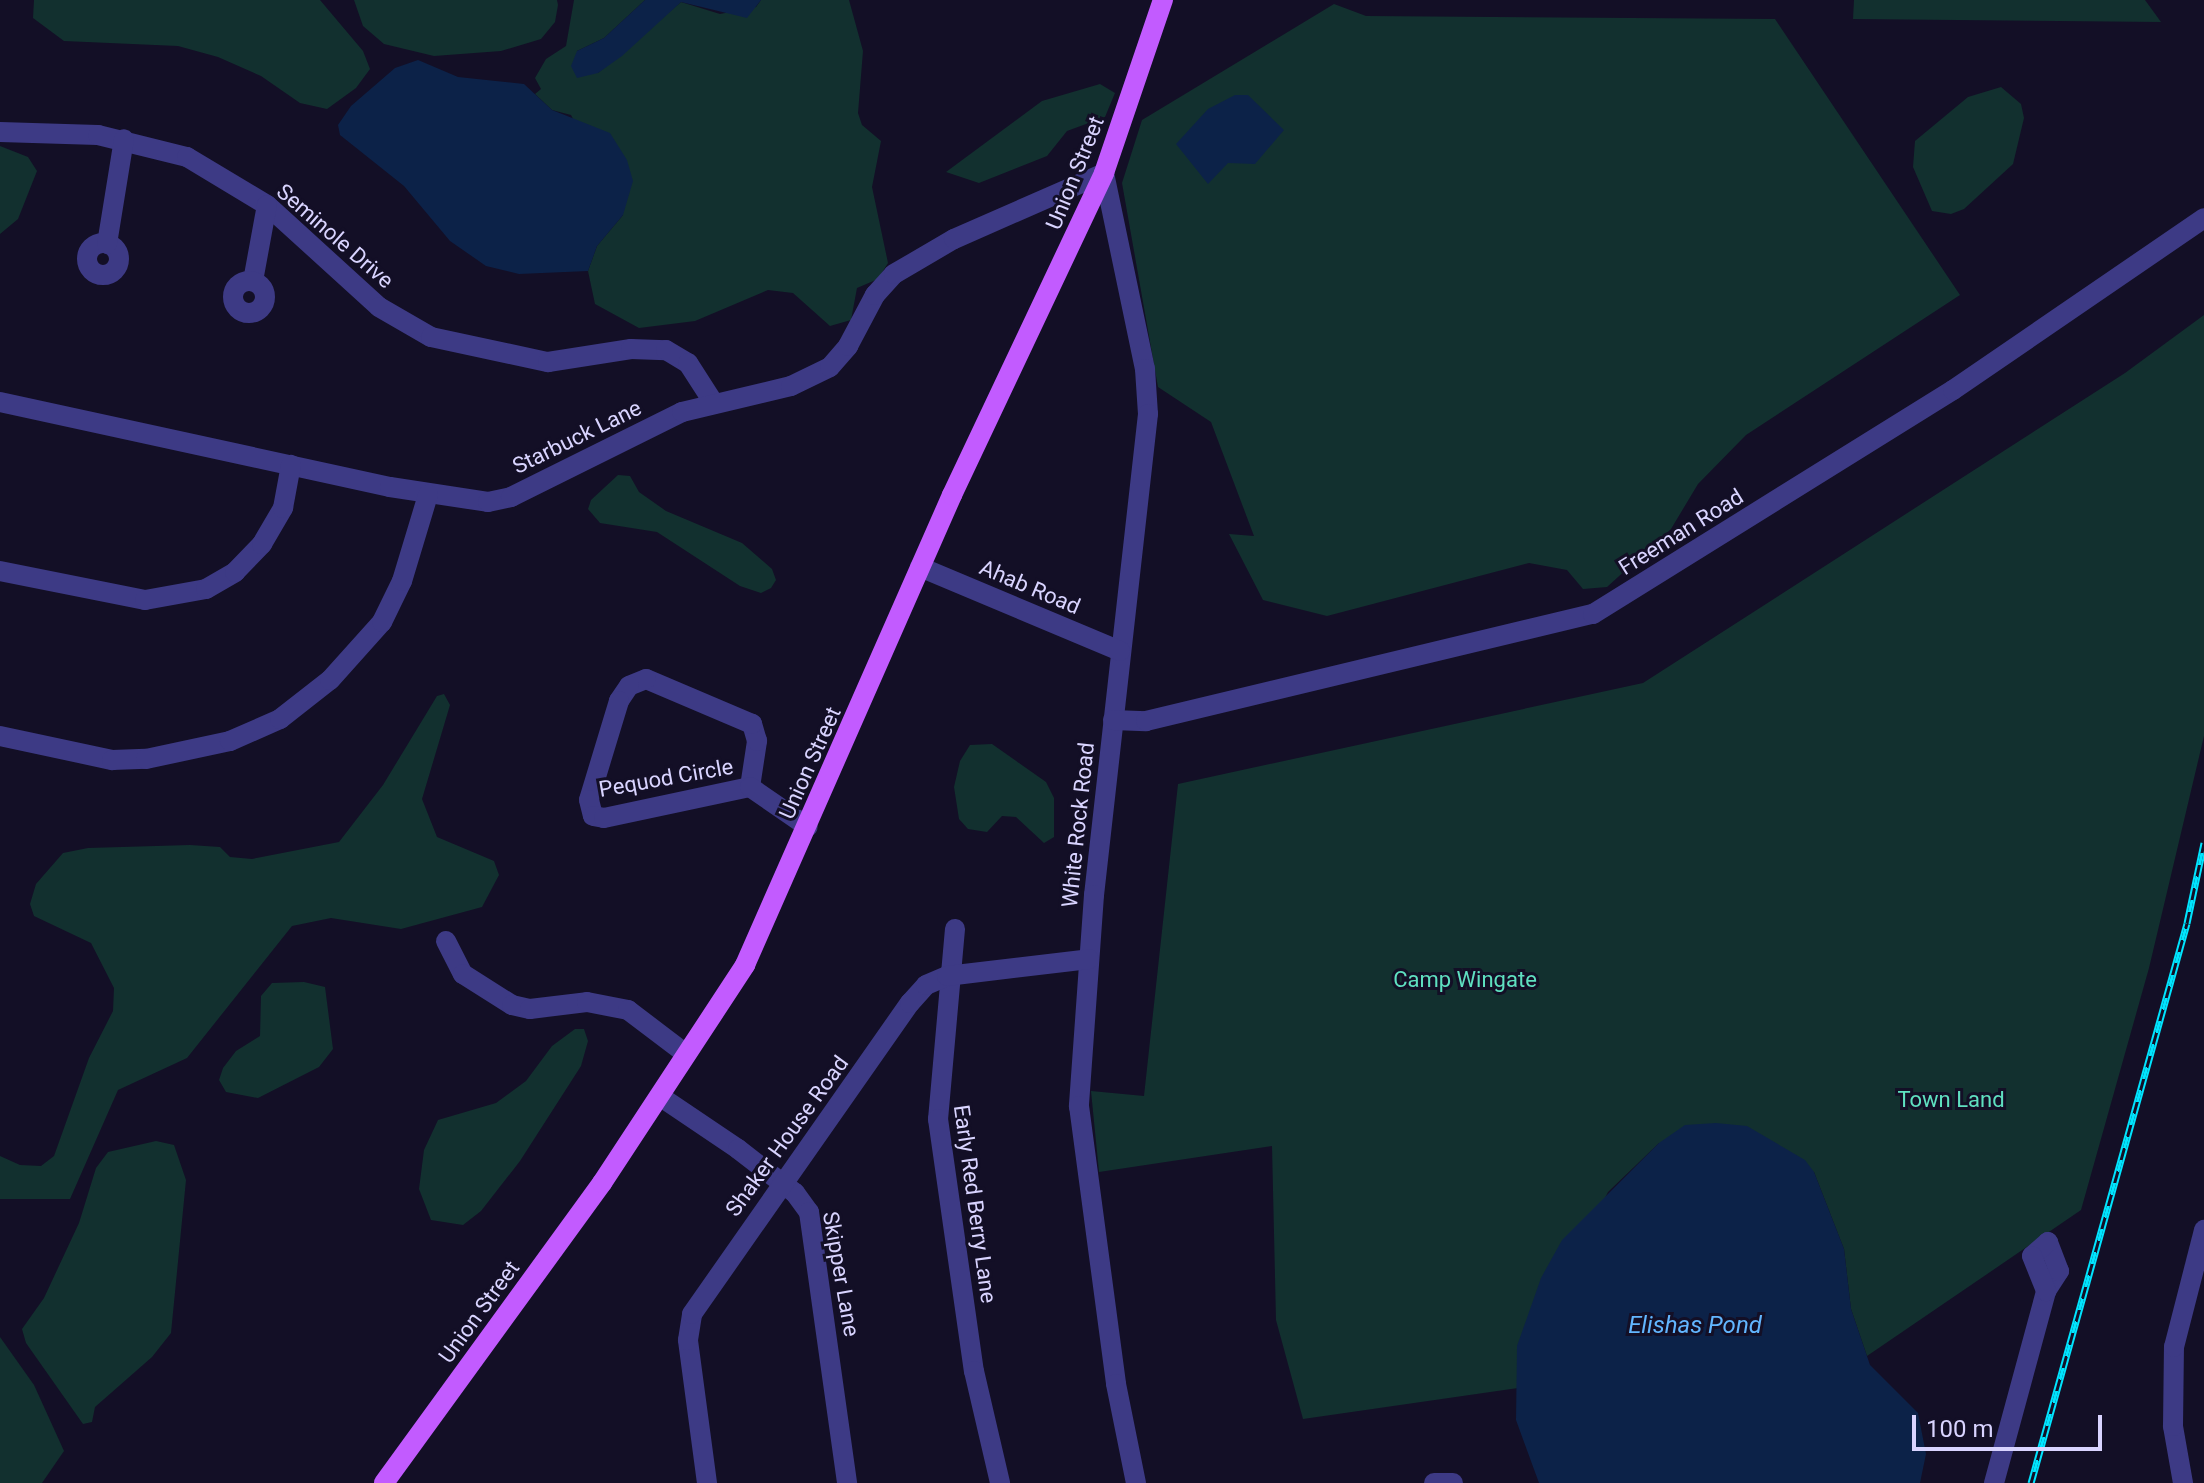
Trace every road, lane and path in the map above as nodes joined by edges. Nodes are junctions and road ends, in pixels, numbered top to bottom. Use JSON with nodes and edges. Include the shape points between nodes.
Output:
{"nodes":[{"id":1,"x":1163,"y":0,"type":"edge"},
{"id":2,"x":0,"y":132,"type":"edge"},
{"id":3,"x":124,"y":139,"type":"junction"},
{"id":4,"x":1104,"y":173,"type":"junction"},
{"id":5,"x":267,"y":205,"type":"junction"},
{"id":6,"x":2204,"y":218,"type":"edge"},
{"id":7,"x":107,"y":244,"type":"dead end"},
{"id":8,"x":253,"y":281,"type":"dead end"},
{"id":9,"x":0,"y":402,"type":"edge"},
{"id":10,"x":713,"y":402,"type":"junction"},
{"id":11,"x":291,"y":465,"type":"junction"},
{"id":12,"x":428,"y":495,"type":"junction"},
{"id":13,"x":920,"y":567,"type":"junction"},
{"id":14,"x":0,"y":571,"type":"edge"},
{"id":15,"x":1120,"y":651,"type":"junction"},
{"id":16,"x":1113,"y":720,"type":"junction"},
{"id":17,"x":0,"y":736,"type":"edge"},
{"id":18,"x":750,"y":787,"type":"junction"},
{"id":19,"x":808,"y":827,"type":"junction"},
{"id":20,"x":955,"y":929,"type":"dead end"},
{"id":21,"x":446,"y":941,"type":"dead end"},
{"id":22,"x":1089,"y":959,"type":"junction"},
{"id":23,"x":947,"y":976,"type":"junction"},
{"id":24,"x":686,"y":1054,"type":"junction"},
{"id":25,"x":661,"y":1097,"type":"junction"},
{"id":26,"x":782,"y":1183,"type":"junction"},
{"id":27,"x":2204,"y":1230,"type":"edge"},
{"id":28,"x":2046,"y":1291,"type":"dead end"},
{"id":29,"x":384,"y":1483,"type":"edge"},
{"id":30,"x":707,"y":1483,"type":"edge"},
{"id":31,"x":847,"y":1483,"type":"edge"},
{"id":32,"x":1000,"y":1483,"type":"edge"},
{"id":33,"x":1136,"y":1483,"type":"edge"},
{"id":34,"x":1994,"y":1483,"type":"edge"},
{"id":35,"x":2183,"y":1483,"type":"edge"}],
"edges":[{"from":1,"to":4,"type":"main road","name":"Union Street"},
{"from":2,"to":3,"type":"street","name":"Seminole Drive"},
{"from":3,"to":5,"type":"street","name":"Seminole Drive","via":[[187,157]]},
{"from":3,"to":7,"type":"street"},
{"from":4,"to":10,"type":"street","name":"Starbuck Lane","via":[[954,239],[894,274],[830,367],[791,386]]},
{"from":4,"to":13,"type":"main road","name":"Union Street"},
{"from":4,"to":15,"type":"street","name":"White Rock Road","via":[[1148,402]]},
{"from":5,"to":8,"type":"street"},
{"from":5,"to":10,"type":"street","name":"Seminole Drive","via":[[371,301],[431,337],[548,362],[631,349],[666,350],[688,363]]},
{"from":6,"to":16,"type":"street","name":"Freeman Road","via":[[1953,390],[1593,614],[1162,718]]},
{"from":9,"to":11,"type":"street","name":"Starbuck Lane"},
{"from":10,"to":12,"type":"street","name":"Starbuck Lane","via":[[636,433],[511,497],[488,502]]},
{"from":11,"to":12,"type":"street","name":"Starbuck Lane"},
{"from":11,"to":14,"type":"street","via":[[283,508],[262,544],[235,572],[206,589],[145,600]]},
{"from":12,"to":17,"type":"street","via":[[402,581],[382,622],[330,680],[280,719],[230,741],[146,759],[112,760]]},
{"from":13,"to":15,"type":"street","name":"Ahab Road"},
{"from":13,"to":19,"type":"main road","name":"Union Street"},
{"from":15,"to":16,"type":"street","name":"White Rock Road"},
{"from":16,"to":22,"type":"street","name":"White Rock Road"},
{"from":18,"to":18,"type":"street","name":"Pequod Circle","via":[[604,818],[593,816],[589,800],[619,701],[629,686],[646,679],[752,724],[757,741]]},
{"from":18,"to":19,"type":"street","name":"Pequod Circle"},
{"from":19,"to":24,"type":"main road","name":"Union Street","via":[[745,965]]},
{"from":20,"to":23,"type":"street","name":"Early Red Berry Lane"},
{"from":21,"to":24,"type":"street","via":[[463,974],[512,1005],[530,1009],[587,1002],[628,1010]]},
{"from":22,"to":23,"type":"street","name":"Shaker House Road"},
{"from":22,"to":33,"type":"street","name":"White Rock Road","via":[[1079,1106],[1116,1384]]},
{"from":23,"to":26,"type":"street","name":"Shaker House Road","via":[[917,994]]},
{"from":23,"to":32,"type":"street","name":"Early Red Berry Lane","via":[[938,1119],[974,1371]]},
{"from":24,"to":25,"type":"main road","name":"Union Street"},
{"from":25,"to":26,"type":"street","name":"Skipper Lane"},
{"from":25,"to":29,"type":"main road","name":"Union Street"},
{"from":26,"to":30,"type":"street","name":"Shaker House Road","via":[[689,1322]]},
{"from":26,"to":31,"type":"street","name":"Skipper Lane","via":[[803,1201],[813,1226]]},
{"from":27,"to":35,"type":"street","via":[[2174,1347],[2173,1426]]},
{"from":28,"to":34,"type":"street"}]}
